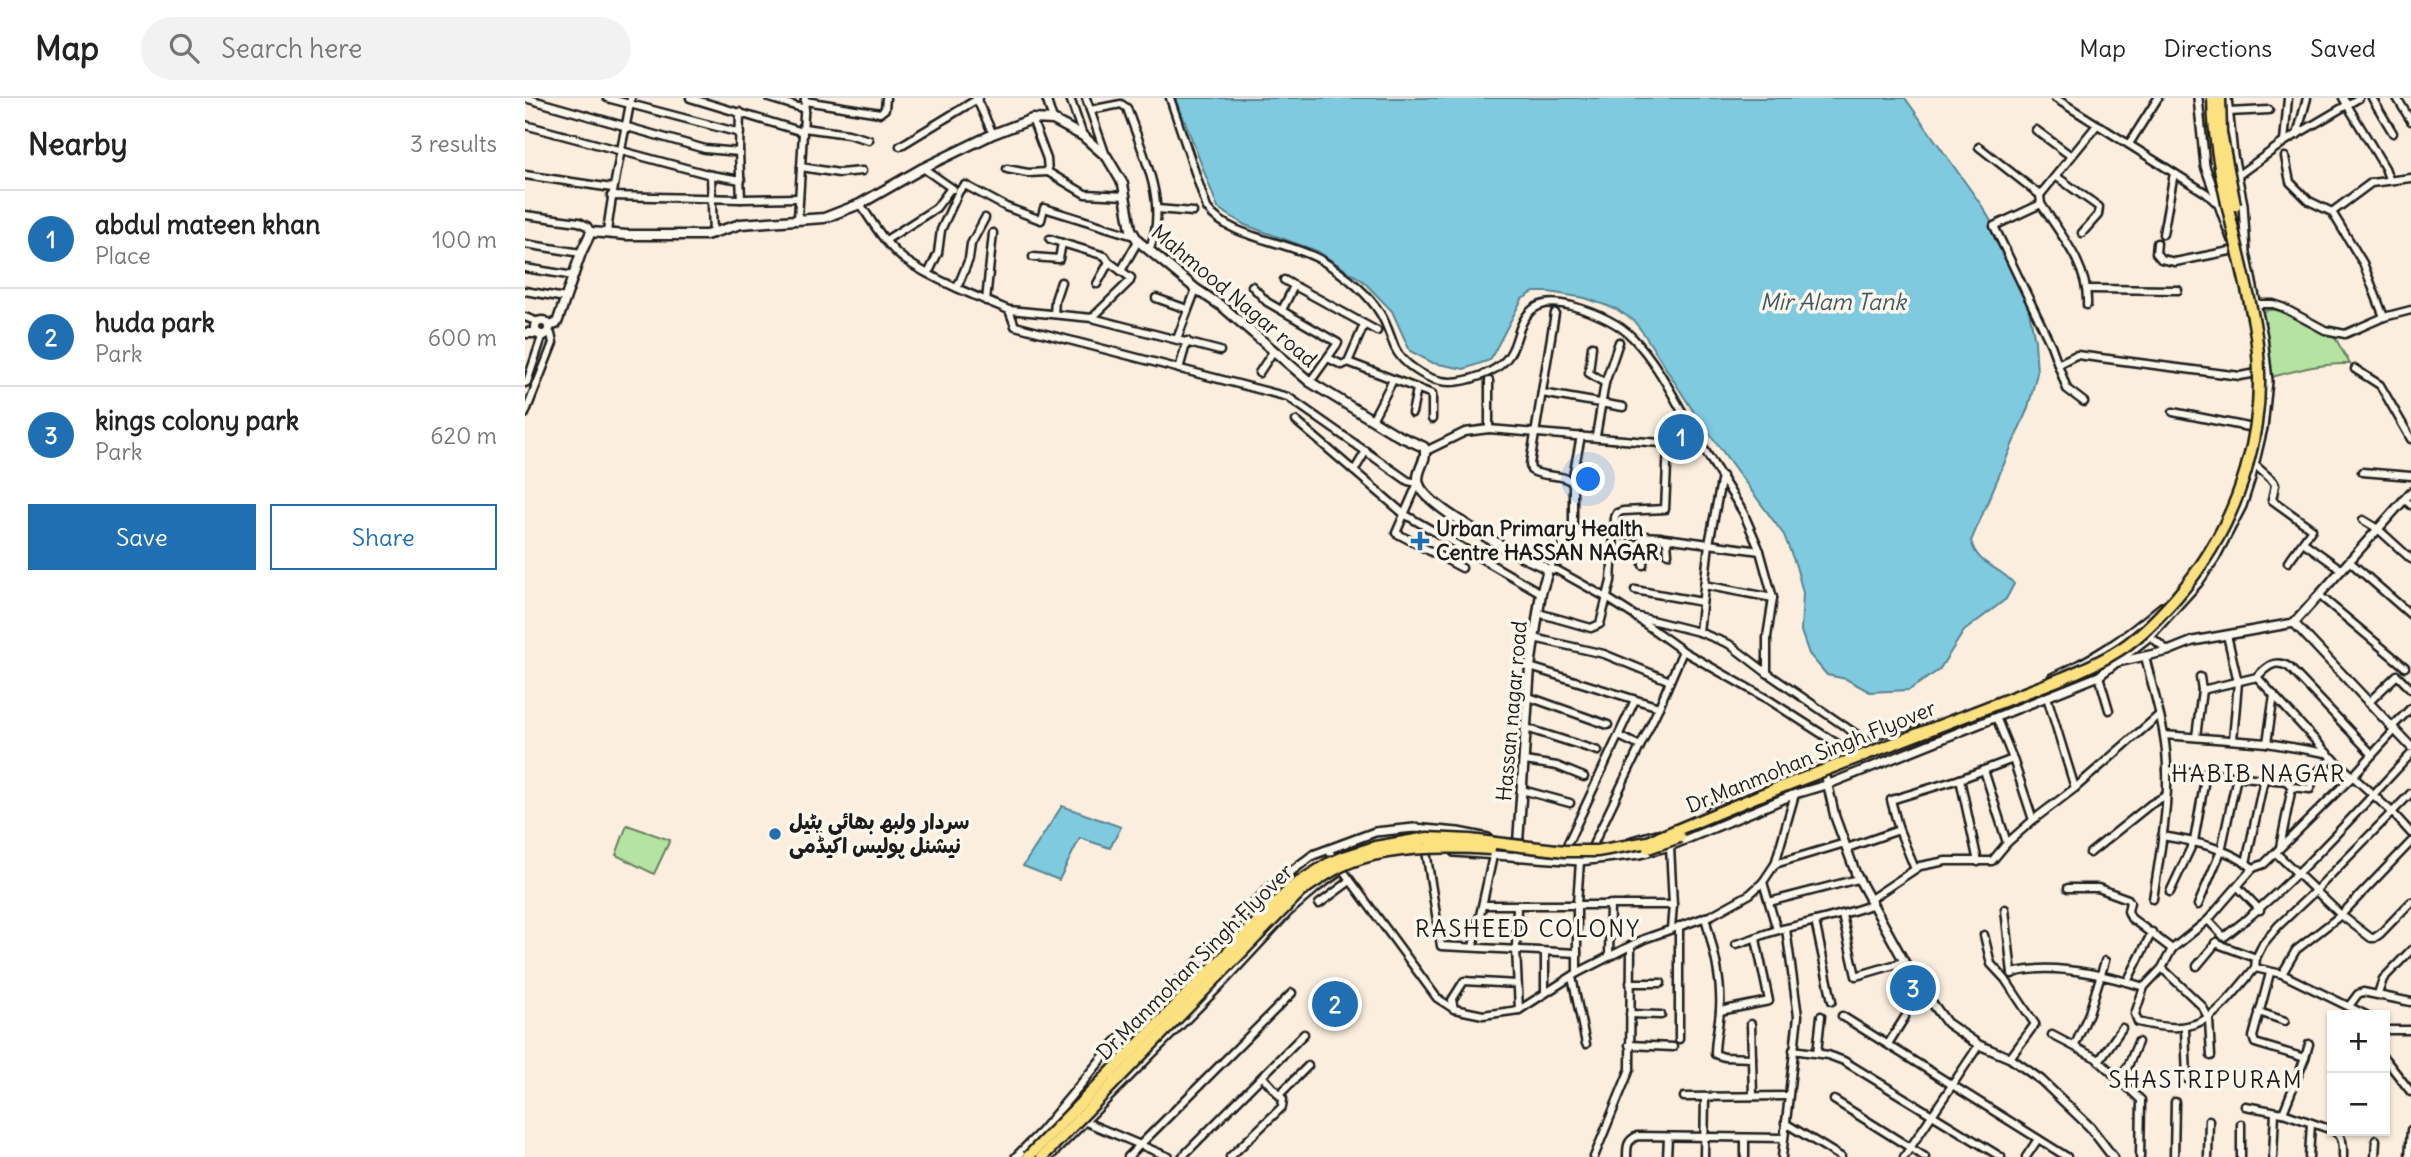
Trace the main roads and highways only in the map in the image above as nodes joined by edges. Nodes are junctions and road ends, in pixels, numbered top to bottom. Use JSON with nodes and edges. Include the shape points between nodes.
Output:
{"nodes":[{"id":1,"x":2213,"y":98,"type":"edge"},
{"id":2,"x":2220,"y":98,"type":"edge"},
{"id":3,"x":525,"y":331,"type":"edge"},
{"id":4,"x":1549,"y":569,"type":"joint"},
{"id":5,"x":1517,"y":857,"type":"road end"},
{"id":6,"x":1028,"y":1157,"type":"edge"},
{"id":7,"x":1042,"y":1157,"type":"edge"}],
"edges":[{"from":1,"to":6,"type":"highway","name":"Dr.Manmohan Singh Flyover","bridge":true,"via":[[2213,127],[2260,365],[2257,428],[2232,513],[2214,546],[2185,587],[2142,633],[2111,656],[2063,678],[1648,842],[1565,851],[1428,838],[1375,847],[1328,864],[1292,887]]},
{"from":2,"to":7,"type":"highway","name":"Dr.Manmohan Singh Flyover","bridge":true,"via":[[2221,133],[2262,347],[2262,416],[2245,492],[2228,531],[2203,572],[2157,624],[2111,662],[2077,678],[1660,845],[1597,856],[1441,846],[1341,866],[1300,892]]},
{"from":3,"to":4,"type":"main road","name":"Mahmood Nagar road","via":[[556,324],[591,232],[713,234],[741,224],[824,218],[860,205],[993,134],[1032,119],[1053,120],[1083,136],[1107,157],[1123,184],[1136,239],[1310,382],[1419,444],[1426,451],[1418,483],[1449,513]]},
{"from":4,"to":5,"type":"main road","name":"Hassan nagar road","via":[[1530,667]]}]}
